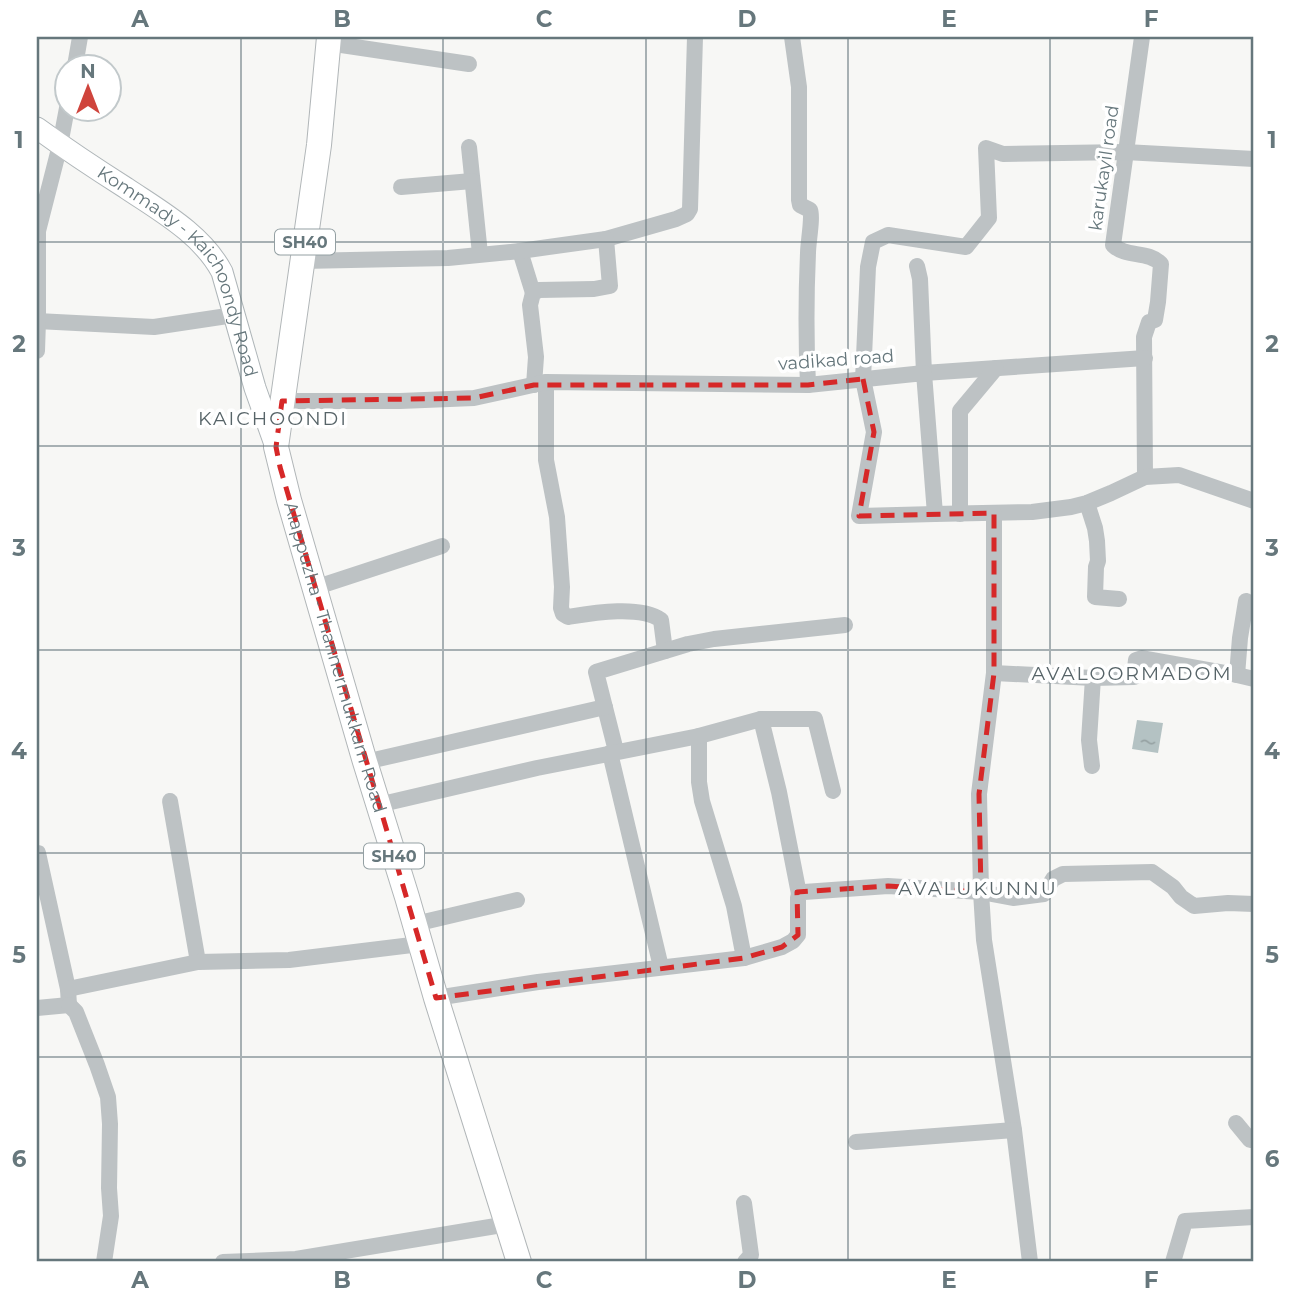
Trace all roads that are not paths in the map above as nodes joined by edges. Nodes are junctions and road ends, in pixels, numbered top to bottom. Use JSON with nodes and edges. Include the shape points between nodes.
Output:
{"nodes":[{"id":1,"x":695,"y":37,"type":"edge"},
{"id":2,"x":792,"y":37,"type":"edge"},
{"id":3,"x":1142,"y":37,"type":"edge"},
{"id":4,"x":328,"y":40,"type":"edge"},
{"id":5,"x":469,"y":64,"type":"dead end"},
{"id":6,"x":64,"y":122,"type":"edge"},
{"id":7,"x":37,"y":128,"type":"edge"},
{"id":8,"x":60,"y":145,"type":"junction"},
{"id":9,"x":469,"y":147,"type":"dead end"},
{"id":10,"x":1125,"y":152,"type":"junction"},
{"id":11,"x":1254,"y":159,"type":"edge"},
{"id":12,"x":472,"y":181,"type":"junction"},
{"id":13,"x":401,"y":187,"type":"dead end"},
{"id":14,"x":606,"y":239,"type":"junction"},
{"id":15,"x":520,"y":251,"type":"junction"},
{"id":16,"x":480,"y":254,"type":"junction"},
{"id":17,"x":302,"y":261,"type":"junction"},
{"id":18,"x":917,"y":266,"type":"dead end"},
{"id":19,"x":533,"y":293,"type":"junction"},
{"id":20,"x":234,"y":315,"type":"junction"},
{"id":21,"x":38,"y":321,"type":"edge"},
{"id":22,"x":37,"y":351,"type":"edge"},
{"id":23,"x":1145,"y":358,"type":"junction"},
{"id":24,"x":996,"y":368,"type":"junction"},
{"id":25,"x":924,"y":373,"type":"junction"},
{"id":26,"x":863,"y":379,"type":"junction"},
{"id":27,"x":540,"y":383,"type":"junction"},
{"id":28,"x":808,"y":385,"type":"junction"},
{"id":29,"x":282,"y":401,"type":"junction"},
{"id":30,"x":276,"y":447,"type":"junction"},
{"id":31,"x":1145,"y":477,"type":"junction"},
{"id":32,"x":1254,"y":501,"type":"edge"},
{"id":33,"x":1087,"y":503,"type":"junction"},
{"id":34,"x":994,"y":513,"type":"junction"},
{"id":35,"x":935,"y":514,"type":"junction"},
{"id":36,"x":960,"y":514,"type":"junction"},
{"id":37,"x":442,"y":546,"type":"dead end"},
{"id":38,"x":314,"y":588,"type":"junction"},
{"id":39,"x":1119,"y":599,"type":"dead end"},
{"id":40,"x":1246,"y":601,"type":"dead end"},
{"id":41,"x":845,"y":625,"type":"dead end"},
{"id":42,"x":665,"y":652,"type":"junction"},
{"id":43,"x":994,"y":674,"type":"junction"},
{"id":44,"x":1237,"y":675,"type":"junction"},
{"id":45,"x":1093,"y":678,"type":"junction"},
{"id":46,"x":1254,"y":679,"type":"edge"},
{"id":47,"x":605,"y":707,"type":"junction"},
{"id":48,"x":761,"y":719,"type":"junction"},
{"id":49,"x":699,"y":736,"type":"junction"},
{"id":50,"x":613,"y":752,"type":"junction"},
{"id":51,"x":365,"y":762,"type":"junction"},
{"id":52,"x":1092,"y":766,"type":"dead end"},
{"id":53,"x":833,"y":791,"type":"dead end"},
{"id":54,"x":170,"y":800,"type":"dead end"},
{"id":55,"x":378,"y":805,"type":"junction"},
{"id":56,"x":37,"y":853,"type":"edge"},
{"id":57,"x":981,"y":892,"type":"junction"},
{"id":58,"x":799,"y":894,"type":"junction"},
{"id":59,"x":517,"y":900,"type":"dead end"},
{"id":60,"x":1254,"y":904,"type":"edge"},
{"id":61,"x":417,"y":934,"type":"junction"},
{"id":62,"x":744,"y":958,"type":"junction"},
{"id":63,"x":198,"y":962,"type":"junction"},
{"id":64,"x":661,"y":967,"type":"junction"},
{"id":65,"x":68,"y":997,"type":"junction"},
{"id":66,"x":436,"y":998,"type":"junction"},
{"id":67,"x":37,"y":1008,"type":"edge"},
{"id":68,"x":1236,"y":1123,"type":"dead end"},
{"id":69,"x":1014,"y":1130,"type":"junction"},
{"id":70,"x":1254,"y":1140,"type":"edge"},
{"id":71,"x":856,"y":1142,"type":"dead end"},
{"id":72,"x":744,"y":1203,"type":"dead end"},
{"id":73,"x":1254,"y":1217,"type":"edge"},
{"id":74,"x":508,"y":1224,"type":"junction"},
{"id":75,"x":378,"y":1245,"type":"junction"},
{"id":76,"x":296,"y":1261,"type":"edge"},
{"id":77,"x":104,"y":1262,"type":"edge"},
{"id":78,"x":223,"y":1262,"type":"edge"},
{"id":79,"x":382,"y":1262,"type":"edge"},
{"id":80,"x":519,"y":1262,"type":"edge"},
{"id":81,"x":745,"y":1262,"type":"edge"},
{"id":82,"x":1030,"y":1262,"type":"edge"},
{"id":83,"x":1173,"y":1262,"type":"edge"}],
"edges":[{"from":1,"to":14,"type":"street","via":[[690,209],[676,219]]},
{"from":2,"to":28,"type":"street","via":[[799,87],[799,200],[812,215],[806,314]]},
{"from":3,"to":10,"type":"street","name":"karukayil road"},
{"from":4,"to":5,"type":"street"},
{"from":4,"to":17,"type":"main road","name":"Alappuzha - Thannermukkam Road","number":"SH40"},
{"from":6,"to":8,"type":"street"},
{"from":7,"to":8,"type":"main road","name":"Kommady - Kaichoondy Road"},
{"from":8,"to":20,"type":"main road","name":"Kommady - Kaichoondy Road","via":[[155,208],[210,252],[222,272]]},
{"from":8,"to":21,"type":"street","via":[[38,231]]},
{"from":9,"to":12,"type":"street"},
{"from":10,"to":11,"type":"street"},
{"from":10,"to":23,"type":"street","name":"karukayil road","via":[[1113,245],[1161,264],[1154,320],[1144,337]]},
{"from":10,"to":26,"type":"street","via":[[1003,154],[986,148],[989,218],[966,247],[888,235],[873,242]]},
{"from":12,"to":13,"type":"street"},
{"from":12,"to":16,"type":"street"},
{"from":14,"to":15,"type":"street"},
{"from":14,"to":19,"type":"street","via":[[610,286]]},
{"from":15,"to":16,"type":"street"},
{"from":15,"to":19,"type":"street"},
{"from":16,"to":17,"type":"street"},
{"from":17,"to":29,"type":"main road","name":"Alappuzha - Thannermukkam Road","number":"SH40"},
{"from":18,"to":25,"type":"street"},
{"from":19,"to":27,"type":"street","via":[[530,305]]},
{"from":20,"to":21,"type":"street","via":[[154,327]]},
{"from":20,"to":30,"type":"main road","name":"Kommady - Kaichoondy Road"},
{"from":21,"to":22,"type":"street"},
{"from":23,"to":24,"type":"street","name":"vadikad road"},
{"from":23,"to":31,"type":"street","name":"karukayil road"},
{"from":24,"to":25,"type":"street","name":"vadikad road"},
{"from":24,"to":36,"type":"street","via":[[960,411]]},
{"from":25,"to":26,"type":"street","name":"vadikad road"},
{"from":25,"to":35,"type":"street"},
{"from":26,"to":28,"type":"street","name":"vadikad road"},
{"from":26,"to":35,"type":"street","via":[[874,432],[859,516]]},
{"from":27,"to":28,"type":"street","name":"vadikad road"},
{"from":27,"to":29,"type":"street","name":"vadikad road","via":[[474,398]]},
{"from":27,"to":42,"type":"street","via":[[546,460],[557,516],[563,614],[654,615],[661,620]]},
{"from":29,"to":30,"type":"main road","name":"Alappuzha - Thannermukkam Road","number":"SH40"},
{"from":30,"to":38,"type":"main road","name":"Alappuzha - Thannermukkam Road","number":"SH40"},
{"from":31,"to":32,"type":"street","via":[[1179,475]]},
{"from":31,"to":33,"type":"street"},
{"from":33,"to":34,"type":"street"},
{"from":33,"to":39,"type":"street","via":[[1096,527],[1096,597]]},
{"from":34,"to":36,"type":"street"},
{"from":34,"to":43,"type":"street"},
{"from":35,"to":36,"type":"street"},
{"from":37,"to":38,"type":"street"},
{"from":38,"to":51,"type":"main road","name":"Alappuzha - Thannermukkam Road","number":"SH40"},
{"from":40,"to":44,"type":"street"},
{"from":41,"to":42,"type":"street","via":[[727,636]]},
{"from":42,"to":47,"type":"street","via":[[596,672]]},
{"from":43,"to":45,"type":"street"},
{"from":43,"to":57,"type":"street","via":[[979,794]]},
{"from":44,"to":45,"type":"street","via":[[1142,658],[1136,660],[1134,677]]},
{"from":44,"to":46,"type":"street"},
{"from":45,"to":52,"type":"street"},
{"from":47,"to":50,"type":"street"},
{"from":47,"to":51,"type":"street"},
{"from":48,"to":49,"type":"street"},
{"from":48,"to":53,"type":"street","via":[[815,719]]},
{"from":48,"to":58,"type":"street"},
{"from":49,"to":50,"type":"street"},
{"from":49,"to":62,"type":"street","via":[[702,801],[734,906]]},
{"from":50,"to":55,"type":"street"},
{"from":50,"to":64,"type":"street"},
{"from":51,"to":55,"type":"main road","name":"Alappuzha - Thannermukkam Road","number":"SH40"},
{"from":54,"to":63,"type":"street"},
{"from":55,"to":61,"type":"main road","name":"Alappuzha - Thannermukkam Road","number":"SH40"},
{"from":56,"to":65,"type":"street"},
{"from":57,"to":58,"type":"street","via":[[888,886]]},
{"from":57,"to":60,"type":"street","via":[[1013,898],[1044,894],[1053,879],[1063,874],[1152,872],[1194,906]]},
{"from":57,"to":69,"type":"street","via":[[984,940]]},
{"from":58,"to":62,"type":"street","via":[[796,937],[782,947]]},
{"from":59,"to":61,"type":"street"},
{"from":61,"to":63,"type":"street","via":[[289,960]]},
{"from":61,"to":66,"type":"main road","name":"Alappuzha - Thannermukkam Road","number":"SH40"},
{"from":62,"to":64,"type":"street"},
{"from":63,"to":65,"type":"street"},
{"from":64,"to":66,"type":"street"},
{"from":65,"to":67,"type":"street"},
{"from":65,"to":77,"type":"street","via":[[108,1097],[111,1216]]},
{"from":66,"to":74,"type":"main road","name":"Alappuzha - Thannermukkam Road","number":"SH40"},
{"from":68,"to":70,"type":"street"},
{"from":69,"to":71,"type":"street"},
{"from":69,"to":82,"type":"street"},
{"from":72,"to":81,"type":"street","via":[[751,1255]]},
{"from":73,"to":83,"type":"street","via":[[1185,1221]]},
{"from":74,"to":75,"type":"street"},
{"from":74,"to":80,"type":"main road","name":"Alappuzha - Thannermukkam Road","number":"SH40"},
{"from":75,"to":76,"type":"street"},
{"from":75,"to":79,"type":"street"},
{"from":76,"to":78,"type":"street"}]}
